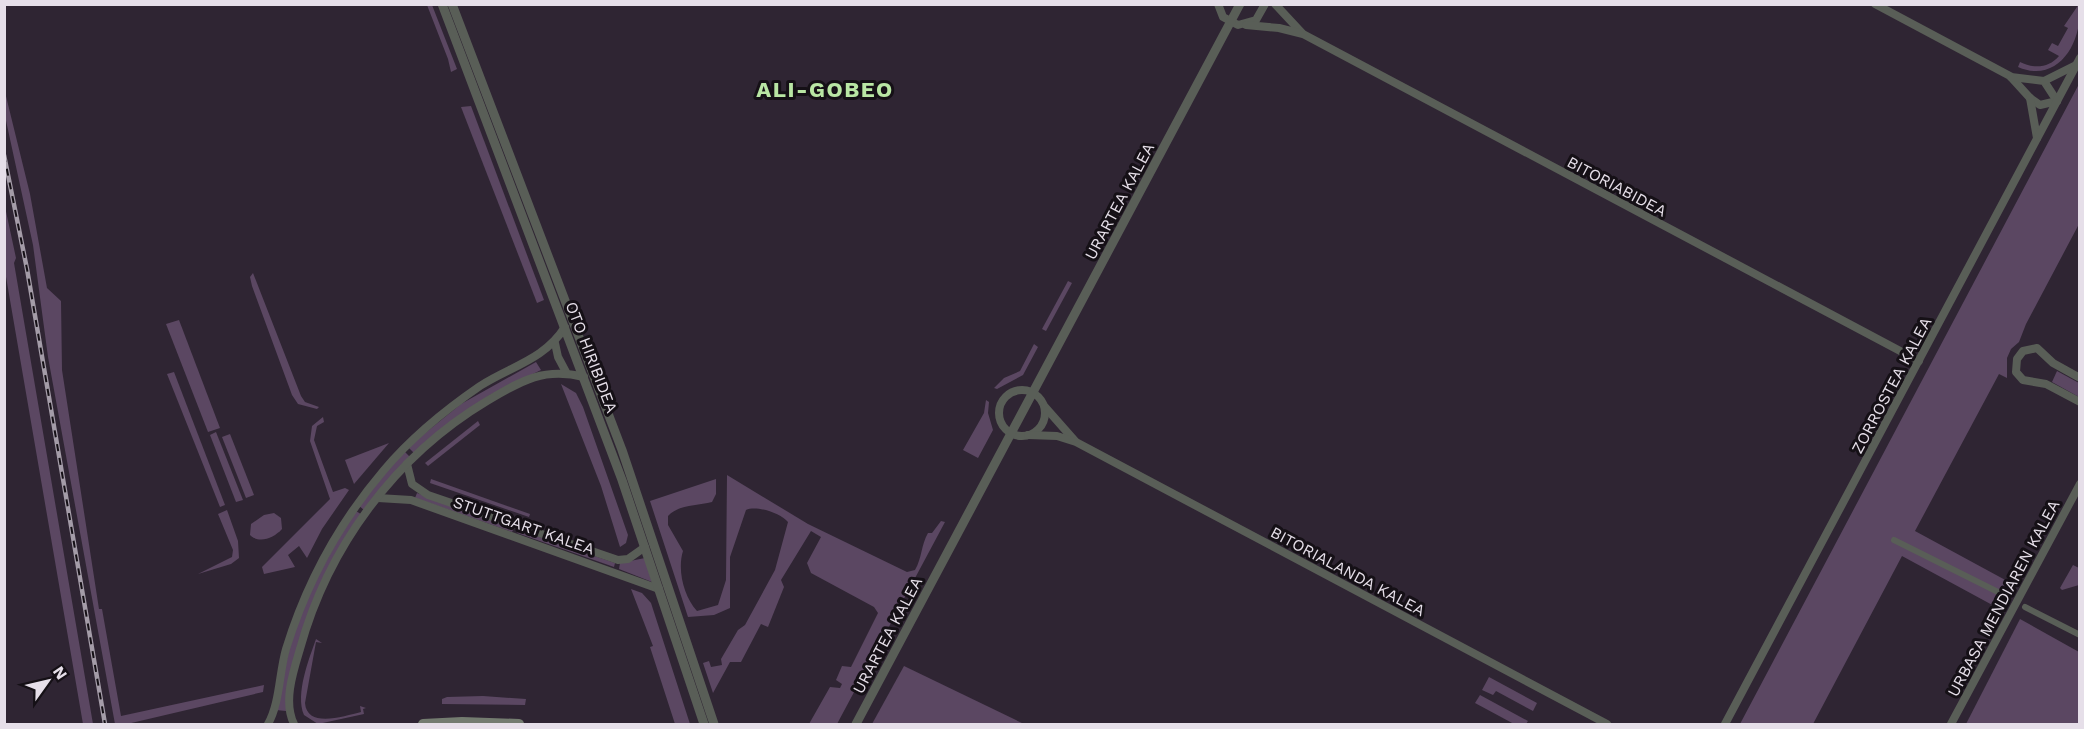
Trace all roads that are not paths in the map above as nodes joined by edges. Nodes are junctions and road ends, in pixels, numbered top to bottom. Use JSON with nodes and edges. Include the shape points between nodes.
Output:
{"nodes":[{"id":1,"x":442,"y":4,"type":"edge"},
{"id":2,"x":452,"y":4,"type":"edge"},
{"id":3,"x":1218,"y":4,"type":"edge"},
{"id":4,"x":1240,"y":4,"type":"edge"},
{"id":5,"x":1265,"y":4,"type":"edge"},
{"id":6,"x":1275,"y":4,"type":"edge"},
{"id":7,"x":1875,"y":4,"type":"edge"},
{"id":8,"x":1230,"y":23,"type":"junction"},
{"id":9,"x":1246,"y":25,"type":"junction"},
{"id":10,"x":1303,"y":34,"type":"junction"},
{"id":11,"x":2078,"y":61,"type":"edge"},
{"id":12,"x":2010,"y":76,"type":"junction"},
{"id":13,"x":2043,"y":81,"type":"junction"},
{"id":14,"x":2030,"y":98,"type":"junction"},
{"id":15,"x":2057,"y":101,"type":"junction"},
{"id":16,"x":2037,"y":138,"type":"junction"},
{"id":17,"x":565,"y":327,"type":"junction"},
{"id":18,"x":555,"y":343,"type":"junction"},
{"id":19,"x":1919,"y":361,"type":"junction"},
{"id":20,"x":566,"y":372,"type":"junction"},
{"id":21,"x":584,"y":376,"type":"junction"},
{"id":22,"x":2079,"y":378,"type":"edge"},
{"id":23,"x":1032,"y":392,"type":"junction"},
{"id":24,"x":2079,"y":402,"type":"edge"},
{"id":25,"x":1042,"y":403,"type":"junction"},
{"id":26,"x":1010,"y":433,"type":"junction"},
{"id":27,"x":1028,"y":435,"type":"junction"},
{"id":28,"x":1076,"y":442,"type":"junction"},
{"id":29,"x":407,"y":464,"type":"junction"},
{"id":30,"x":2079,"y":484,"type":"edge"},
{"id":31,"x":378,"y":498,"type":"junction"},
{"id":32,"x":1894,"y":540,"type":"dead end"},
{"id":33,"x":645,"y":547,"type":"junction"},
{"id":34,"x":659,"y":589,"type":"junction"},
{"id":35,"x":2006,"y":596,"type":"dead end"},
{"id":36,"x":2025,"y":607,"type":"dead end"},
{"id":37,"x":2079,"y":636,"type":"edge"},
{"id":38,"x":268,"y":724,"type":"edge"},
{"id":39,"x":294,"y":724,"type":"edge"},
{"id":40,"x":423,"y":724,"type":"edge"},
{"id":41,"x":519,"y":724,"type":"edge"},
{"id":42,"x":704,"y":724,"type":"edge"},
{"id":43,"x":714,"y":724,"type":"edge"},
{"id":44,"x":856,"y":724,"type":"edge"},
{"id":45,"x":1607,"y":724,"type":"edge"},
{"id":46,"x":1725,"y":724,"type":"edge"},
{"id":47,"x":1951,"y":724,"type":"edge"}],
"edges":[{"from":1,"to":17,"type":"street","name":"OTO HIRIBIDEA"},
{"from":2,"to":43,"type":"street","name":"OTO HIRIBIDEA","via":[[622,450]]},
{"from":3,"to":8,"type":"street"},
{"from":4,"to":8,"type":"street","name":"URARTEA KALEA"},
{"from":5,"to":9,"type":"street","via":[[1262,14]]},
{"from":6,"to":10,"type":"street","name":"BITORIABIDEA"},
{"from":7,"to":12,"type":"street"},
{"from":8,"to":9,"type":"street"},
{"from":8,"to":23,"type":"street","name":"URARTEA KALEA"},
{"from":9,"to":10,"type":"street","name":"BITORIABIDEA"},
{"from":10,"to":19,"type":"street","name":"BITORIABIDEA"},
{"from":11,"to":13,"type":"street"},
{"from":11,"to":15,"type":"street","name":"ZORROSTEA KALEA"},
{"from":12,"to":13,"type":"street"},
{"from":12,"to":14,"type":"street"},
{"from":13,"to":15,"type":"street"},
{"from":14,"to":15,"type":"street","via":[[2040,105]]},
{"from":14,"to":16,"type":"street"},
{"from":15,"to":16,"type":"street","name":"ZORROSTEA KALEA"},
{"from":16,"to":19,"type":"street","name":"ZORROSTEA KALEA"},
{"from":17,"to":18,"type":"street"},
{"from":17,"to":21,"type":"street","name":"OTO HIRIBIDEA"},
{"from":18,"to":20,"type":"street"},
{"from":18,"to":38,"type":"street","via":[[441,415],[399,452],[354,506],[319,563],[300,606]]},
{"from":19,"to":46,"type":"street","name":"ZORROSTEA KALEA"},
{"from":20,"to":21,"type":"street"},
{"from":20,"to":29,"type":"street","via":[[538,375],[506,390],[464,417]]},
{"from":21,"to":33,"type":"street","name":"OTO HIRIBIDEA"},
{"from":22,"to":24,"type":"street","via":[[2037,348],[2023,351],[2017,359],[2016,372],[2023,380],[2046,384]]},
{"from":23,"to":25,"type":"street"},
{"from":23,"to":26,"type":"street","name":"URARTEA KALEA"},
{"from":23,"to":26,"type":"street","via":[[1015,391],[1002,402],[1000,419]]},
{"from":25,"to":27,"type":"street","via":[[1043,423]]},
{"from":25,"to":28,"type":"street","name":"BITORIALANDA KALEA"},
{"from":26,"to":27,"type":"street"},
{"from":26,"to":44,"type":"street","name":"URARTEA KALEA"},
{"from":27,"to":28,"type":"street","name":"BITORIALANDA KALEA","via":[[1057,436]]},
{"from":28,"to":45,"type":"street","name":"BITORIALANDA KALEA"},
{"from":29,"to":31,"type":"street"},
{"from":29,"to":33,"type":"street","name":"STUTTGART KALEA","via":[[412,484],[428,495],[618,560],[628,559]]},
{"from":30,"to":47,"type":"street","name":"URBASA MENDIAREN KALEA"},
{"from":31,"to":34,"type":"street","name":"STUTTGART KALEA","via":[[411,500]]},
{"from":31,"to":39,"type":"street","via":[[335,560],[308,624],[291,689],[290,715]]},
{"from":32,"to":35,"type":"street"},
{"from":33,"to":34,"type":"street","name":"OTO HIRIBIDEA"},
{"from":34,"to":42,"type":"street","name":"OTO HIRIBIDEA"},
{"from":36,"to":37,"type":"street"},
{"from":40,"to":41,"type":"main road"}]}
